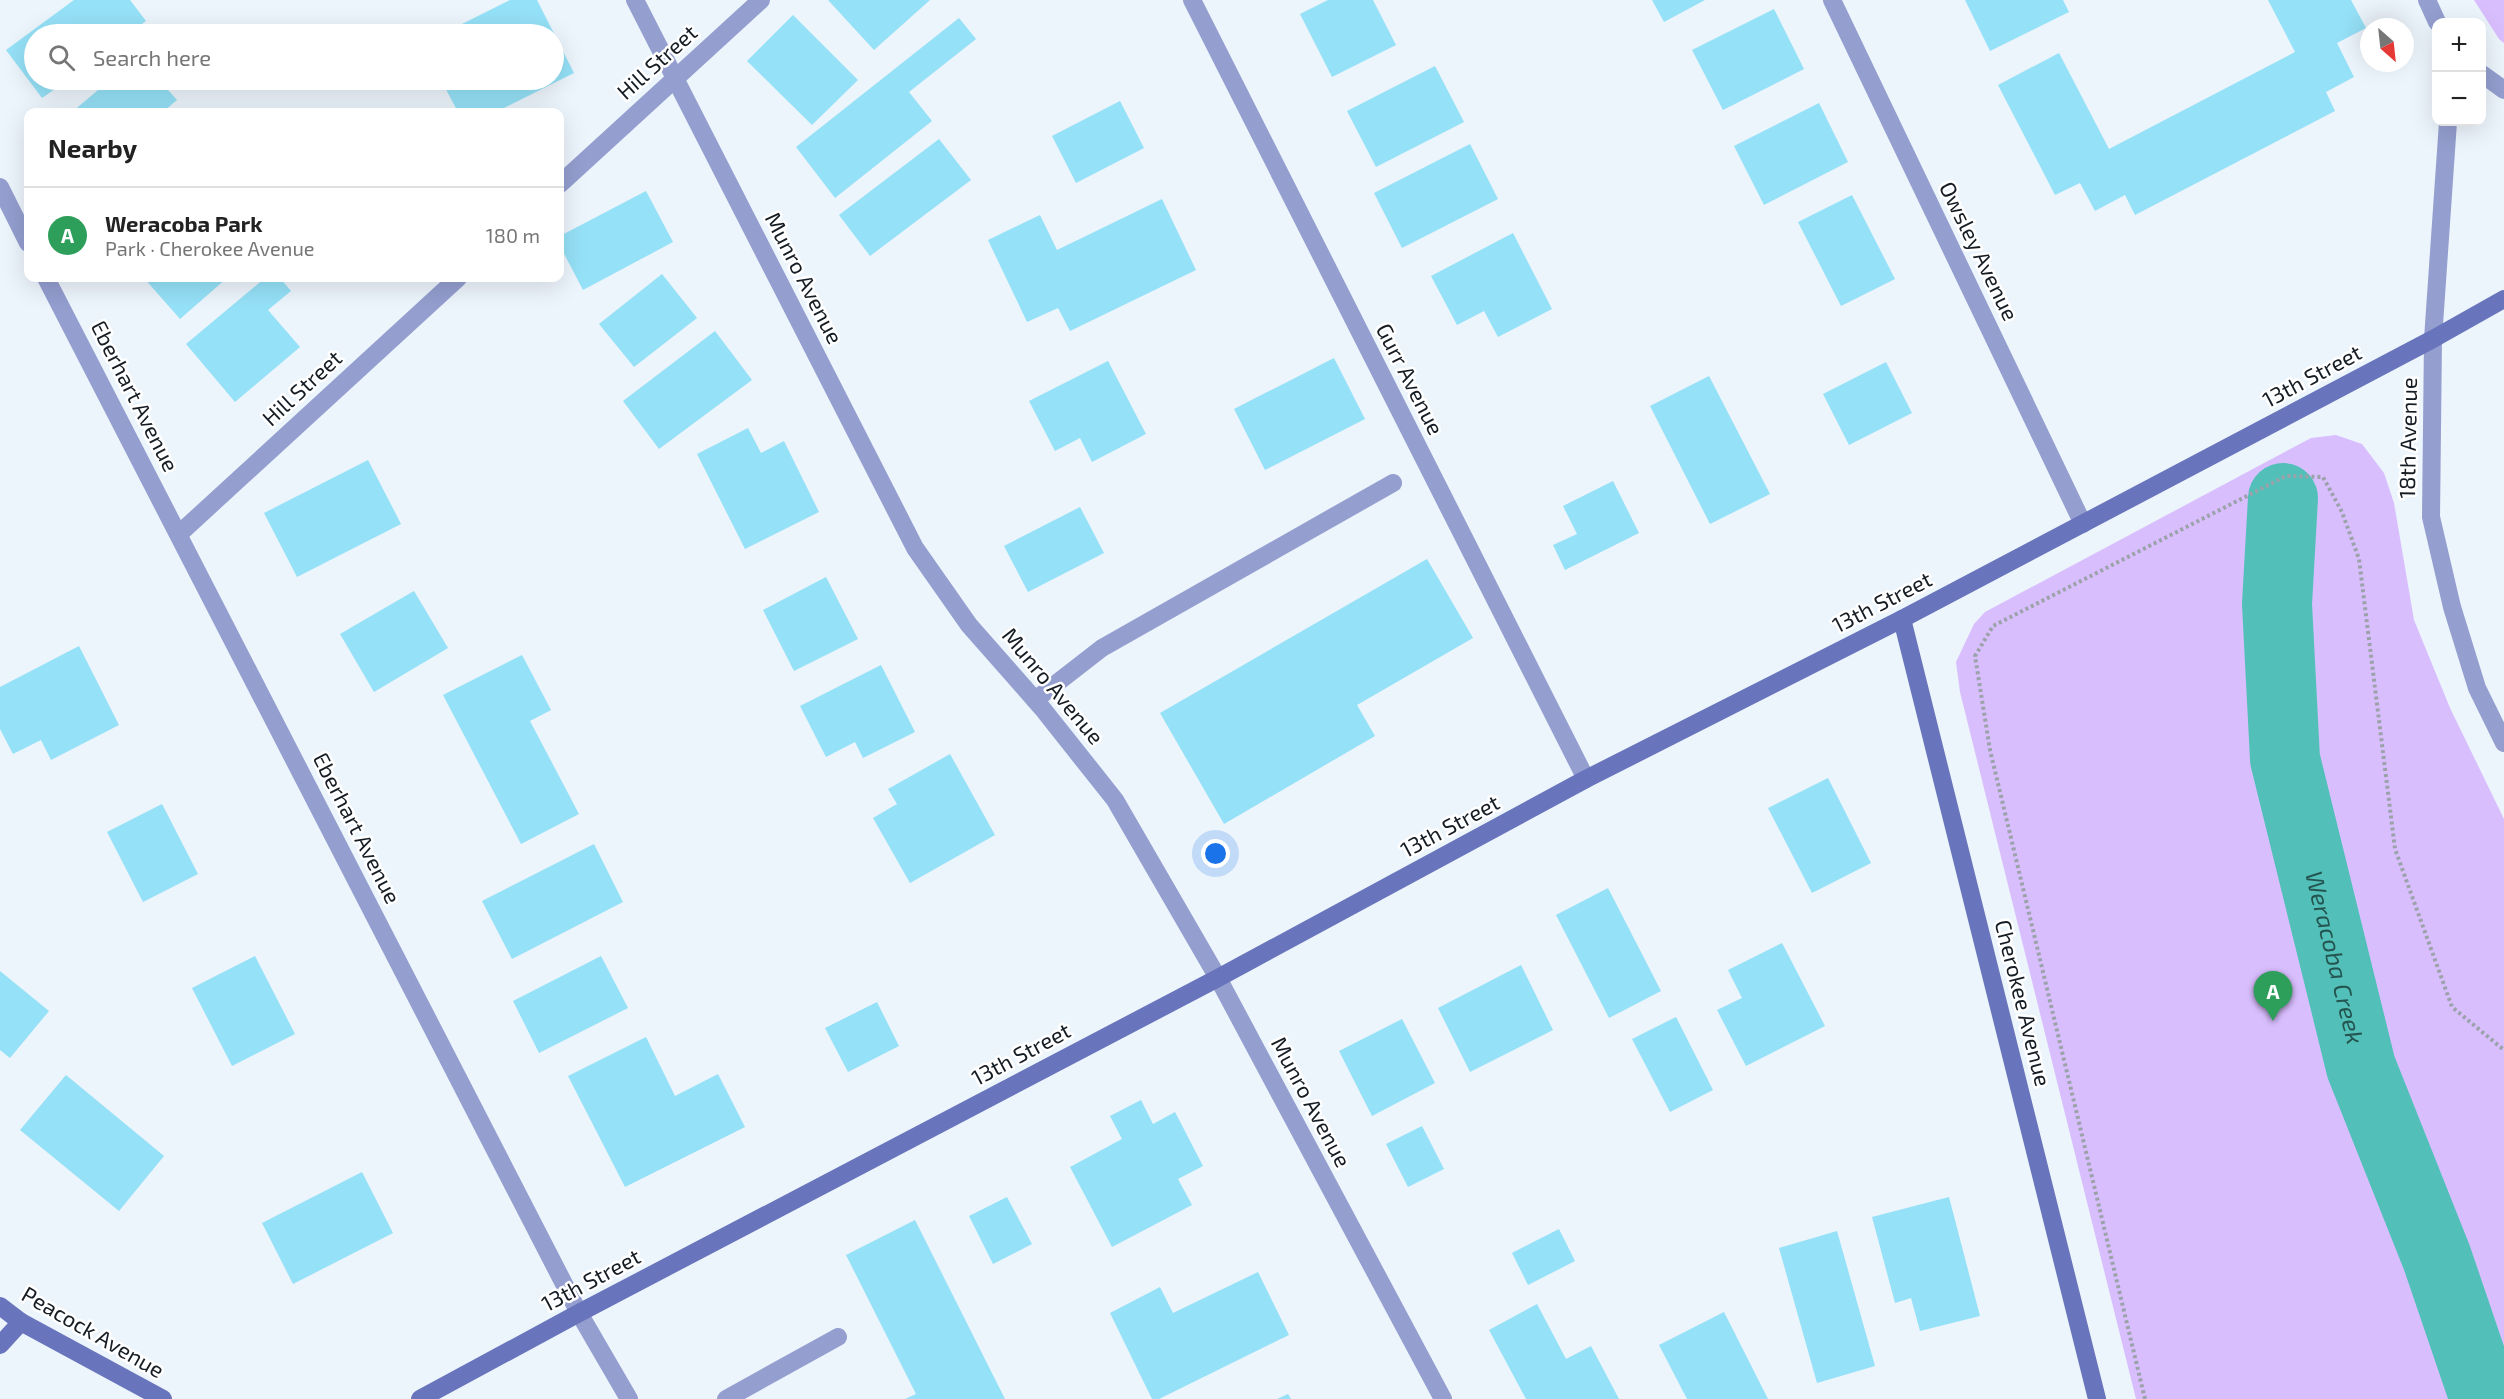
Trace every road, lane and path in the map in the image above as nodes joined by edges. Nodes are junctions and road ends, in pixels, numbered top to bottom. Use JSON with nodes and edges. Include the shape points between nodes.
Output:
{"nodes":[{"id":1,"x":635,"y":0,"type":"edge"},
{"id":2,"x":761,"y":0,"type":"edge"},
{"id":3,"x":1192,"y":0,"type":"edge"},
{"id":4,"x":1832,"y":0,"type":"edge"},
{"id":5,"x":2427,"y":0,"type":"edge"},
{"id":6,"x":2436,"y":18,"type":"edge"},
{"id":7,"x":2486,"y":77,"type":"edge"},
{"id":8,"x":675,"y":78,"type":"junction"},
{"id":9,"x":2504,"y":90,"type":"edge"},
{"id":10,"x":2448,"y":126,"type":"edge"},
{"id":11,"x":564,"y":180,"type":"edge"},
{"id":12,"x":0,"y":187,"type":"edge"},
{"id":13,"x":24,"y":235,"type":"edge"},
{"id":14,"x":48,"y":282,"type":"edge"},
{"id":15,"x":454,"y":282,"type":"edge"},
{"id":16,"x":2504,"y":299,"type":"edge"},
{"id":17,"x":2433,"y":339,"type":"junction"},
{"id":18,"x":1393,"y":483,"type":"dead end"},
{"id":19,"x":2083,"y":524,"type":"junction"},
{"id":20,"x":179,"y":534,"type":"junction"},
{"id":21,"x":1902,"y":619,"type":"junction"},
{"id":22,"x":1035,"y":700,"type":"junction"},
{"id":23,"x":2504,"y":743,"type":"edge"},
{"id":24,"x":1586,"y":779,"type":"junction"},
{"id":25,"x":1218,"y":978,"type":"junction"},
{"id":26,"x":2504,"y":1050,"type":"edge"},
{"id":27,"x":0,"y":1306,"type":"edge"},
{"id":28,"x":579,"y":1312,"type":"junction"},
{"id":29,"x":21,"y":1322,"type":"junction"},
{"id":30,"x":838,"y":1337,"type":"dead end"},
{"id":31,"x":0,"y":1345,"type":"edge"},
{"id":32,"x":164,"y":1399,"type":"edge"},
{"id":33,"x":420,"y":1399,"type":"edge"},
{"id":34,"x":629,"y":1399,"type":"edge"},
{"id":35,"x":726,"y":1399,"type":"edge"},
{"id":36,"x":1443,"y":1399,"type":"edge"},
{"id":37,"x":2097,"y":1399,"type":"edge"},
{"id":38,"x":2145,"y":1399,"type":"edge"}],
"edges":[{"from":1,"to":8,"type":"street","name":"Munro Avenue"},
{"from":2,"to":8,"type":"street","name":"Hill Street"},
{"from":3,"to":24,"type":"street","name":"Gurr Avenue"},
{"from":4,"to":19,"type":"street","name":"Owsley Avenue"},
{"from":5,"to":6,"type":"street"},
{"from":7,"to":9,"type":"street"},
{"from":8,"to":11,"type":"street","name":"Hill Street"},
{"from":8,"to":22,"type":"street","name":"Munro Avenue","via":[[915,548],[969,626]]},
{"from":10,"to":17,"type":"street","name":"18th Avenue"},
{"from":12,"to":13,"type":"street"},
{"from":14,"to":20,"type":"street","name":"Eberhart Avenue"},
{"from":15,"to":20,"type":"street","name":"Hill Street"},
{"from":16,"to":17,"type":"main road","name":"13th Street"},
{"from":17,"to":19,"type":"main road","name":"13th Street"},
{"from":17,"to":23,"type":"street","name":"18th Avenue","via":[[2431,517],[2452,608],[2477,688]]},
{"from":18,"to":22,"type":"street","via":[[1102,648]]},
{"from":19,"to":21,"type":"main road","name":"13th Street"},
{"from":20,"to":28,"type":"street","name":"Eberhart Avenue"},
{"from":21,"to":24,"type":"main road","name":"13th Street"},
{"from":21,"to":37,"type":"main road","name":"Cherokee Avenue"},
{"from":22,"to":25,"type":"street","name":"Munro Avenue","via":[[1115,800]]},
{"from":24,"to":25,"type":"main road","name":"13th Street"},
{"from":25,"to":28,"type":"main road","name":"13th Street"},
{"from":25,"to":36,"type":"street","name":"Munro Avenue"},
{"from":26,"to":38,"type":"path","via":[[2452,1007],[2395,849],[2359,560],[2342,512],[2323,477],[2286,476],[1993,626],[1975,656],[1990,750]]},
{"from":27,"to":29,"type":"main road","name":"Peacock Avenue"},
{"from":28,"to":33,"type":"main road","name":"13th Street"},
{"from":28,"to":34,"type":"street","name":"Eberhart Avenue"},
{"from":29,"to":31,"type":"main road"},
{"from":29,"to":32,"type":"main road","name":"Peacock Avenue"},
{"from":30,"to":35,"type":"street"}]}
